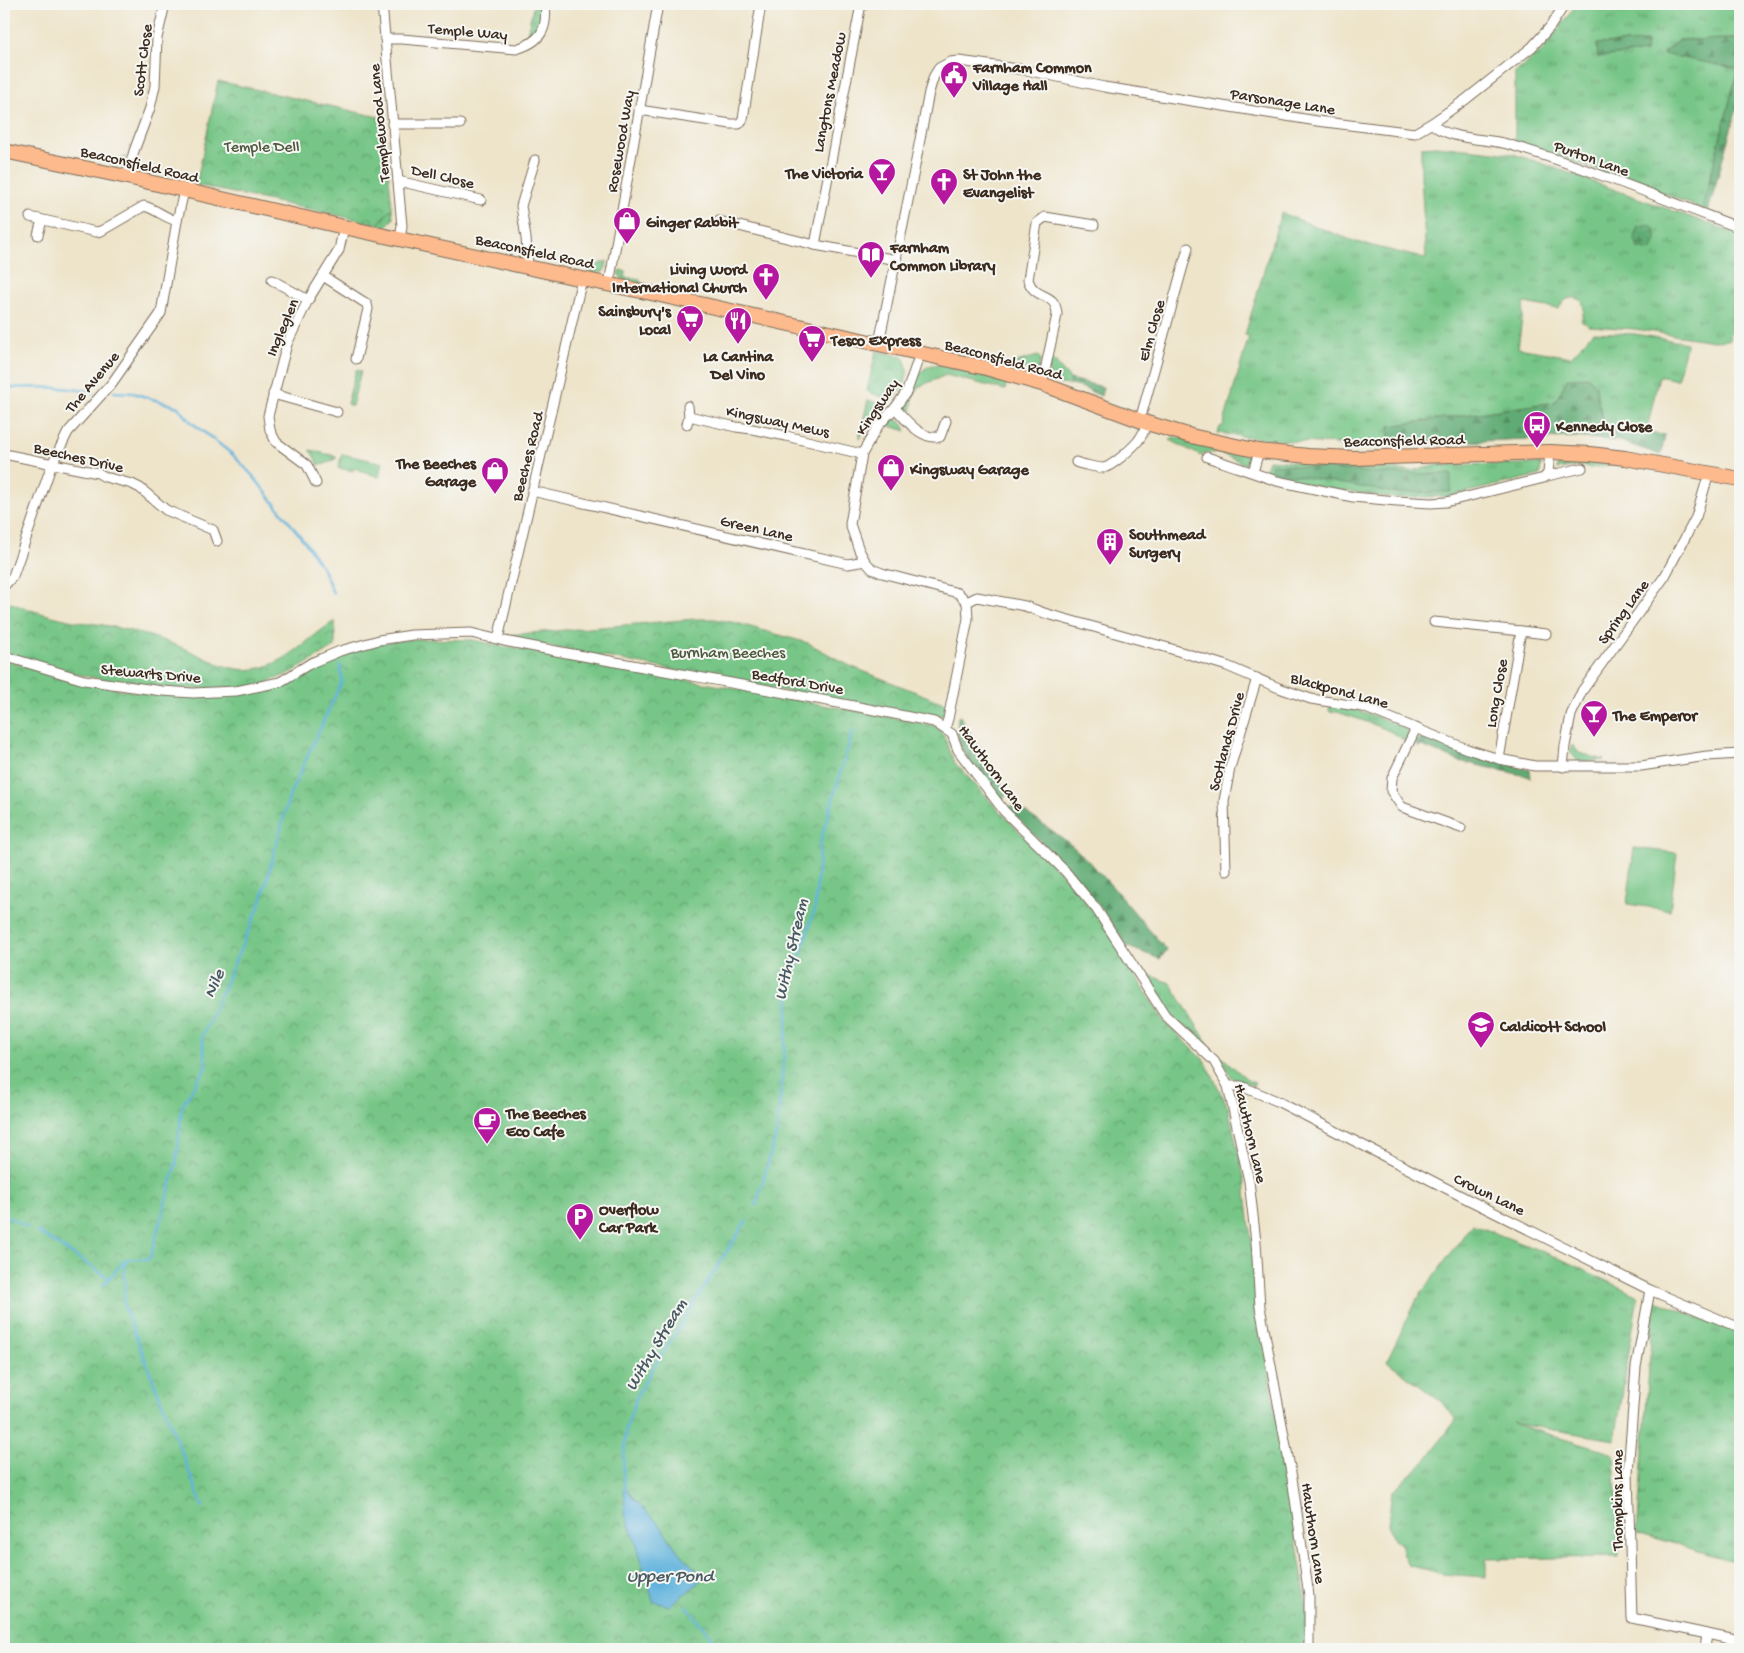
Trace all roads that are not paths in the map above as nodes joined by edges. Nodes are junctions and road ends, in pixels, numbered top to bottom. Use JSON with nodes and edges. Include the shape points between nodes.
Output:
{"nodes":[{"id":1,"x":165,"y":4,"type":"edge"},
{"id":2,"x":382,"y":4,"type":"edge"},
{"id":3,"x":545,"y":4,"type":"edge"},
{"id":4,"x":658,"y":4,"type":"edge"},
{"id":5,"x":861,"y":4,"type":"edge"},
{"id":6,"x":1565,"y":4,"type":"edge"},
{"id":7,"x":759,"y":6,"type":"edge"},
{"id":8,"x":385,"y":39,"type":"junction"},
{"id":9,"x":639,"y":110,"type":"junction"},
{"id":10,"x":1432,"y":123,"type":"junction"},
{"id":11,"x":392,"y":124,"type":"junction"},
{"id":12,"x":460,"y":124,"type":"dead end"},
{"id":13,"x":4,"y":151,"type":"edge"},
{"id":14,"x":535,"y":160,"type":"dead end"},
{"id":15,"x":127,"y":177,"type":"junction"},
{"id":16,"x":398,"y":180,"type":"junction"},
{"id":17,"x":184,"y":191,"type":"junction"},
{"id":18,"x":482,"y":200,"type":"dead end"},
{"id":19,"x":30,"y":217,"type":"dead end"},
{"id":20,"x":42,"y":220,"type":"junction"},
{"id":21,"x":177,"y":221,"type":"junction"},
{"id":22,"x":719,"y":222,"type":"dead end"},
{"id":23,"x":1094,"y":225,"type":"dead end"},
{"id":24,"x":344,"y":227,"type":"junction"},
{"id":25,"x":1740,"y":228,"type":"edge"},
{"id":26,"x":38,"y":236,"type":"dead end"},
{"id":27,"x":400,"y":239,"type":"junction"},
{"id":28,"x":815,"y":245,"type":"junction"},
{"id":29,"x":1188,"y":248,"type":"dead end"},
{"id":30,"x":897,"y":260,"type":"junction"},
{"id":31,"x":528,"y":266,"type":"junction"},
{"id":32,"x":323,"y":276,"type":"junction"},
{"id":33,"x":582,"y":279,"type":"junction"},
{"id":34,"x":272,"y":280,"type":"dead end"},
{"id":35,"x":609,"y":284,"type":"junction"},
{"id":36,"x":308,"y":300,"type":"junction"},
{"id":37,"x":879,"y":343,"type":"junction"},
{"id":38,"x":920,"y":354,"type":"junction"},
{"id":39,"x":356,"y":358,"type":"dead end"},
{"id":40,"x":1042,"y":384,"type":"junction"},
{"id":41,"x":273,"y":394,"type":"junction"},
{"id":42,"x":688,"y":406,"type":"dead end"},
{"id":43,"x":895,"y":408,"type":"junction"},
{"id":44,"x":337,"y":412,"type":"dead end"},
{"id":45,"x":946,"y":421,"type":"dead end"},
{"id":46,"x":1144,"y":422,"type":"junction"},
{"id":47,"x":1258,"y":451,"type":"junction"},
{"id":48,"x":1550,"y":452,"type":"junction"},
{"id":49,"x":4,"y":454,"type":"edge"},
{"id":50,"x":862,"y":454,"type":"junction"},
{"id":51,"x":1207,"y":457,"type":"dead end"},
{"id":52,"x":1076,"y":462,"type":"dead end"},
{"id":53,"x":52,"y":464,"type":"junction"},
{"id":54,"x":1582,"y":468,"type":"dead end"},
{"id":55,"x":1253,"y":472,"type":"junction"},
{"id":56,"x":1709,"y":472,"type":"junction"},
{"id":57,"x":1547,"y":476,"type":"junction"},
{"id":58,"x":1740,"y":479,"type":"edge"},
{"id":59,"x":316,"y":483,"type":"dead end"},
{"id":60,"x":532,"y":491,"type":"junction"},
{"id":61,"x":217,"y":541,"type":"dead end"},
{"id":62,"x":865,"y":561,"type":"junction"},
{"id":63,"x":4,"y":586,"type":"edge"},
{"id":64,"x":967,"y":602,"type":"junction"},
{"id":65,"x":1434,"y":622,"type":"dead end"},
{"id":66,"x":1521,"y":631,"type":"junction"},
{"id":67,"x":1546,"y":634,"type":"dead end"},
{"id":68,"x":498,"y":639,"type":"junction"},
{"id":69,"x":4,"y":656,"type":"edge"},
{"id":70,"x":1257,"y":678,"type":"junction"},
{"id":71,"x":945,"y":728,"type":"junction"},
{"id":72,"x":1416,"y":728,"type":"junction"},
{"id":73,"x":1740,"y":754,"type":"edge"},
{"id":74,"x":1499,"y":759,"type":"junction"},
{"id":75,"x":1563,"y":767,"type":"junction"},
{"id":76,"x":1462,"y":828,"type":"dead end"},
{"id":77,"x":1226,"y":871,"type":"dead end"},
{"id":78,"x":1228,"y":1086,"type":"junction"},
{"id":79,"x":1650,"y":1290,"type":"junction"},
{"id":80,"x":1740,"y":1328,"type":"edge"},
{"id":81,"x":1707,"y":1634,"type":"junction"},
{"id":82,"x":1740,"y":1641,"type":"edge"},
{"id":83,"x":1309,"y":1649,"type":"edge"},
{"id":84,"x":1705,"y":1649,"type":"edge"}],
"edges":[{"from":1,"to":15,"type":"street","name":"Scott Close","via":[[156,38],[150,108]]},
{"from":2,"to":8,"type":"street","name":"Templewood Lane"},
{"from":3,"to":8,"type":"street","name":"Temple Way","via":[[546,19],[541,35],[533,43],[516,49]]},
{"from":4,"to":9,"type":"street","name":"Rosewood Way"},
{"from":5,"to":28,"type":"street","name":"Langtons Meadow"},
{"from":6,"to":10,"type":"street","name":"Parsonage Lane","via":[[1532,47]]},
{"from":7,"to":9,"type":"street","via":[[743,119],[739,124]]},
{"from":8,"to":11,"type":"street","name":"Templewood Lane"},
{"from":9,"to":35,"type":"street","name":"Rosewood Way"},
{"from":10,"to":25,"type":"street","name":"Purton Lane","via":[[1445,133],[1499,142],[1542,154]]},
{"from":10,"to":30,"type":"street","name":"Parsonage Lane","via":[[1415,133],[1104,88],[1026,70],[959,60],[950,62],[939,68],[928,92]]},
{"from":11,"to":12,"type":"street"},
{"from":11,"to":16,"type":"street","name":"Templewood Lane"},
{"from":13,"to":15,"type":"main road","name":"Beaconsfield Road"},
{"from":14,"to":31,"type":"street","via":[[521,206]]},
{"from":15,"to":17,"type":"main road","name":"Beaconsfield Road"},
{"from":16,"to":18,"type":"street","name":"Dell Close"},
{"from":16,"to":27,"type":"street","name":"Templewood Lane"},
{"from":17,"to":21,"type":"street","name":"The Avenue"},
{"from":17,"to":24,"type":"main road","name":"Beaconsfield Road"},
{"from":19,"to":20,"type":"street"},
{"from":20,"to":21,"type":"street","via":[[96,232],[144,206]]},
{"from":20,"to":26,"type":"street"},
{"from":21,"to":53,"type":"street","name":"The Avenue","via":[[161,313],[112,383],[68,432]]},
{"from":22,"to":28,"type":"street"},
{"from":23,"to":40,"type":"street","via":[[1045,217],[1037,223],[1028,280],[1031,288],[1051,299],[1057,315]]},
{"from":24,"to":27,"type":"main road","name":"Beaconsfield Road"},
{"from":24,"to":32,"type":"street","name":"Ingleglen","via":[[339,250]]},
{"from":27,"to":31,"type":"main road","name":"Beaconsfield Road"},
{"from":28,"to":30,"type":"street"},
{"from":29,"to":46,"type":"street","name":"Elm Close"},
{"from":30,"to":37,"type":"street"},
{"from":31,"to":33,"type":"main road","name":"Beaconsfield Road"},
{"from":32,"to":36,"type":"street","name":"Ingleglen"},
{"from":32,"to":39,"type":"street","via":[[367,304]]},
{"from":33,"to":35,"type":"main road","name":"Beaconsfield Road"},
{"from":33,"to":60,"type":"street","name":"Beeches Road"},
{"from":34,"to":36,"type":"street"},
{"from":35,"to":37,"type":"main road","name":"Beaconsfield Road"},
{"from":36,"to":41,"type":"street","name":"Ingleglen","via":[[287,344]]},
{"from":37,"to":38,"type":"main road","name":"Beaconsfield Road"},
{"from":38,"to":40,"type":"main road","name":"Beaconsfield Road"},
{"from":38,"to":43,"type":"street","name":"Kingsway","via":[[906,391]]},
{"from":40,"to":46,"type":"main road","name":"Beaconsfield Road"},
{"from":41,"to":44,"type":"street"},
{"from":41,"to":59,"type":"street","name":"Ingleglen","via":[[268,416],[270,430],[276,442],[307,465]]},
{"from":42,"to":50,"type":"street","name":"Kingsway Mews","via":[[688,420],[752,429]]},
{"from":43,"to":45,"type":"street","via":[[921,433],[935,438],[940,437]]},
{"from":43,"to":50,"type":"street","name":"Kingsway","via":[[878,426]]},
{"from":46,"to":47,"type":"main road","name":"Beaconsfield Road"},
{"from":46,"to":52,"type":"street","via":[[1138,441],[1111,464],[1102,468]]},
{"from":47,"to":48,"type":"main road","name":"Beaconsfield Road","via":[[1354,458]]},
{"from":47,"to":55,"type":"street"},
{"from":48,"to":56,"type":"main road","name":"Beaconsfield Road","via":[[1625,458]]},
{"from":48,"to":57,"type":"street"},
{"from":49,"to":53,"type":"street","name":"Beeches Drive"},
{"from":50,"to":62,"type":"street","name":"Kingsway","via":[[850,524]]},
{"from":51,"to":55,"type":"street"},
{"from":53,"to":61,"type":"street","name":"Beeches Drive","via":[[132,484],[166,510],[214,530]]},
{"from":53,"to":63,"type":"street","name":"The Avenue","via":[[13,576]]},
{"from":54,"to":57,"type":"street"},
{"from":55,"to":57,"type":"street","via":[[1353,497],[1431,503]]},
{"from":56,"to":58,"type":"main road","name":"Beaconsfield Road"},
{"from":56,"to":75,"type":"street","name":"Spring Lane","via":[[1696,517],[1665,576],[1582,691],[1571,715]]},
{"from":60,"to":62,"type":"street","name":"Green Lane","via":[[848,564]]},
{"from":60,"to":68,"type":"street","name":"Beeches Road"},
{"from":62,"to":64,"type":"street","via":[[882,573],[958,593]]},
{"from":64,"to":70,"type":"street","name":"Blackpond Lane","via":[[977,597],[1025,606],[1227,666]]},
{"from":64,"to":71,"type":"street","name":"Hawthorn Lane","via":[[968,619]]},
{"from":65,"to":66,"type":"street"},
{"from":66,"to":67,"type":"street"},
{"from":66,"to":74,"type":"street","name":"Long Close"},
{"from":68,"to":69,"type":"street","name":"Stewarts Drive","via":[[470,633],[379,640],[311,663],[280,682],[236,691],[193,693],[84,680]]},
{"from":68,"to":71,"type":"street","name":"Bedford Drive","via":[[854,705],[934,722]]},
{"from":70,"to":72,"type":"street","name":"Blackpond Lane","via":[[1311,698],[1363,707]]},
{"from":70,"to":77,"type":"street","name":"Scotlands Drive","via":[[1230,768],[1224,801]]},
{"from":71,"to":78,"type":"street","name":"Hawthorn Lane","via":[[1004,811],[1065,871],[1097,910],[1165,1016],[1214,1061]]},
{"from":72,"to":74,"type":"street","name":"Blackpond Lane"},
{"from":72,"to":76,"type":"street","via":[[1392,778],[1391,792],[1402,807]]},
{"from":73,"to":75,"type":"street","name":"Blackpond Lane","via":[[1641,766]]},
{"from":74,"to":75,"type":"street","name":"Blackpond Lane"},
{"from":78,"to":79,"type":"street","name":"Crown Lane","via":[[1242,1086],[1277,1101]]},
{"from":78,"to":83,"type":"street","name":"Hawthorn Lane","via":[[1249,1181],[1260,1307],[1292,1478],[1309,1596]]},
{"from":79,"to":80,"type":"street","name":"Crown Lane"},
{"from":79,"to":81,"type":"street","name":"Thompkins Lane","via":[[1636,1366],[1628,1473],[1632,1618]]},
{"from":81,"to":82,"type":"street"},
{"from":81,"to":84,"type":"street"}]}
